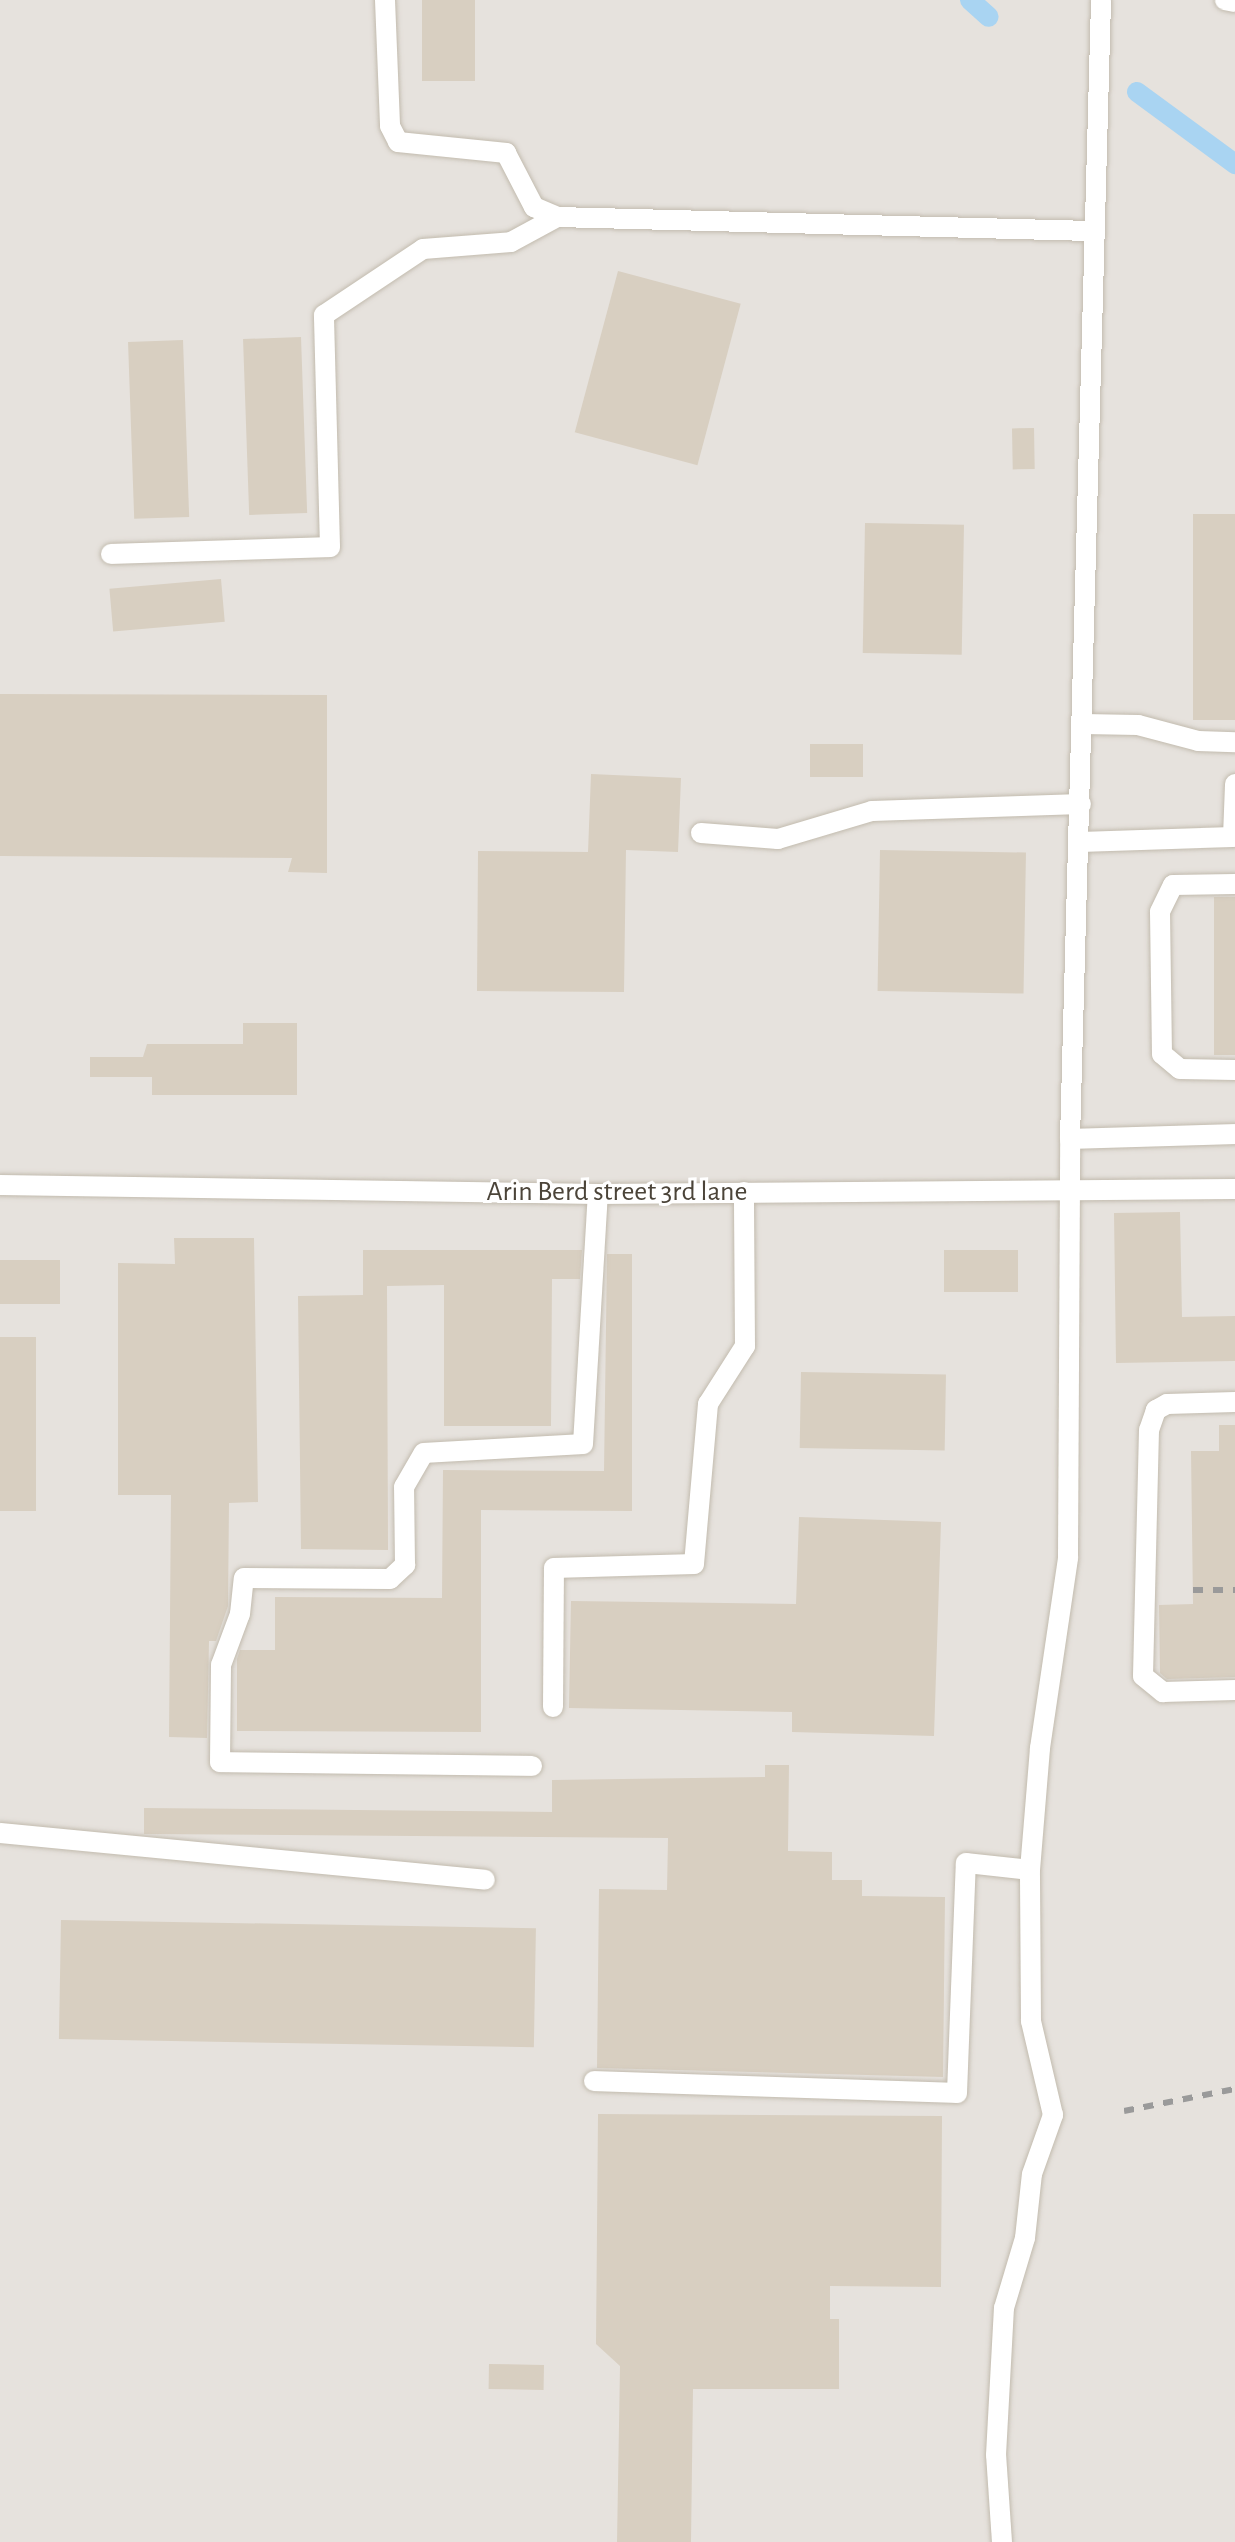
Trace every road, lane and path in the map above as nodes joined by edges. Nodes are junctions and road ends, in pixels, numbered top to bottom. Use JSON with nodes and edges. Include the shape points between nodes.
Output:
{"nodes":[{"id":1,"x":385,"y":0,"type":"edge"},
{"id":2,"x":1101,"y":0,"type":"edge"},
{"id":3,"x":1225,"y":0,"type":"edge"},
{"id":4,"x":1235,"y":2,"type":"edge"},
{"id":5,"x":557,"y":217,"type":"junction"},
{"id":6,"x":1091,"y":231,"type":"junction"},
{"id":7,"x":111,"y":554,"type":"dead end"},
{"id":8,"x":1083,"y":724,"type":"junction"},
{"id":9,"x":1235,"y":742,"type":"edge"},
{"id":10,"x":1235,"y":784,"type":"edge"},
{"id":11,"x":1081,"y":804,"type":"junction"},
{"id":12,"x":701,"y":833,"type":"dead end"},
{"id":13,"x":1080,"y":842,"type":"junction"},
{"id":14,"x":1235,"y":884,"type":"edge"},
{"id":15,"x":1235,"y":1070,"type":"edge"},
{"id":16,"x":1235,"y":1134,"type":"edge"},
{"id":17,"x":1070,"y":1139,"type":"junction"},
{"id":18,"x":0,"y":1185,"type":"edge"},
{"id":19,"x":1069,"y":1188,"type":"junction"},
{"id":20,"x":1235,"y":1189,"type":"edge"},
{"id":21,"x":744,"y":1192,"type":"junction"},
{"id":22,"x":598,"y":1194,"type":"junction"},
{"id":23,"x":1235,"y":1402,"type":"edge"},
{"id":24,"x":1235,"y":1690,"type":"edge"},
{"id":25,"x":553,"y":1707,"type":"dead end"},
{"id":26,"x":532,"y":1766,"type":"dead end"},
{"id":27,"x":0,"y":1833,"type":"edge"},
{"id":28,"x":1030,"y":1870,"type":"junction"},
{"id":29,"x":485,"y":1880,"type":"dead end"},
{"id":30,"x":594,"y":2081,"type":"dead end"},
{"id":31,"x":1002,"y":2542,"type":"edge"}],
"edges":[{"from":1,"to":5,"type":"street","via":[[390,126],[398,142],[506,153],[534,207]]},
{"from":2,"to":6,"type":"street"},
{"from":3,"to":4,"type":"street"},
{"from":5,"to":6,"type":"street"},
{"from":5,"to":7,"type":"street","via":[[511,242],[423,249],[324,315],[330,547]]},
{"from":6,"to":8,"type":"street"},
{"from":8,"to":9,"type":"street","via":[[1138,725],[1198,741]]},
{"from":8,"to":11,"type":"street"},
{"from":10,"to":13,"type":"street","via":[[1233,837]]},
{"from":11,"to":12,"type":"street","via":[[872,811],[778,839]]},
{"from":11,"to":13,"type":"street"},
{"from":13,"to":17,"type":"street"},
{"from":14,"to":15,"type":"street","via":[[1173,885],[1160,912],[1162,1054],[1180,1069]]},
{"from":16,"to":17,"type":"street"},
{"from":17,"to":19,"type":"street"},
{"from":18,"to":22,"type":"street","name":"Arin Berd street 3rd lane"},
{"from":19,"to":20,"type":"street","name":"Arin Berd street 3rd lane"},
{"from":19,"to":21,"type":"street","name":"Arin Berd street 3rd lane"},
{"from":19,"to":28,"type":"street","via":[[1073,1414],[1068,1558],[1040,1748]]},
{"from":21,"to":22,"type":"street","name":"Arin Berd street 3rd lane"},
{"from":21,"to":25,"type":"street","via":[[745,1346],[708,1404],[694,1564],[554,1568]]},
{"from":22,"to":26,"type":"street","via":[[583,1444],[424,1453],[404,1487],[405,1565],[390,1579],[244,1578],[240,1614],[221,1665],[220,1762]]},
{"from":23,"to":24,"type":"street","via":[[1167,1404],[1156,1410],[1149,1430],[1143,1676],[1163,1692]]},
{"from":27,"to":29,"type":"street"},
{"from":28,"to":30,"type":"street","via":[[966,1863],[957,2093]]},
{"from":28,"to":31,"type":"street","via":[[1031,2021],[1053,2115],[1032,2174],[1025,2238],[1004,2308],[996,2455]]}]}
